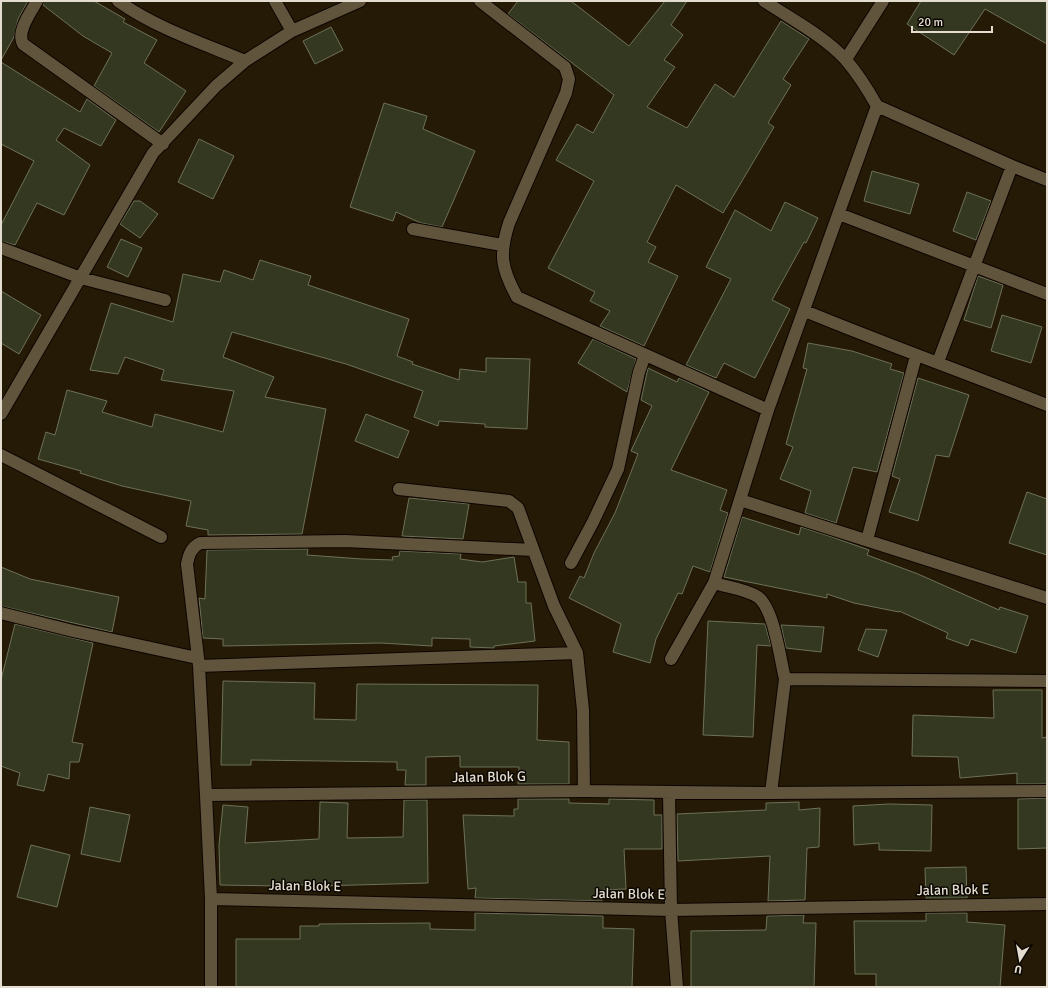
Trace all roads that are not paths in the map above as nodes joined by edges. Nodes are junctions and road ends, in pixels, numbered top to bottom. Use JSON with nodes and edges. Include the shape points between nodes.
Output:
{"nodes":[{"id":1,"x":37,"y":1,"type":"edge"},
{"id":2,"x":118,"y":1,"type":"edge"},
{"id":3,"x":275,"y":1,"type":"edge"},
{"id":4,"x":360,"y":1,"type":"edge"},
{"id":5,"x":480,"y":1,"type":"edge"},
{"id":6,"x":764,"y":1,"type":"edge"},
{"id":7,"x":883,"y":1,"type":"edge"},
{"id":8,"x":292,"y":31,"type":"junction"},
{"id":9,"x":846,"y":59,"type":"junction"},
{"id":10,"x":245,"y":61,"type":"junction"},
{"id":11,"x":877,"y":106,"type":"junction"},
{"id":12,"x":163,"y":144,"type":"junction"},
{"id":13,"x":1012,"y":166,"type":"junction"},
{"id":14,"x":1047,"y":180,"type":"edge"},
{"id":15,"x":839,"y":214,"type":"junction"},
{"id":16,"x":413,"y":229,"type":"dead end"},
{"id":17,"x":502,"y":245,"type":"junction"},
{"id":18,"x":1,"y":248,"type":"edge"},
{"id":19,"x":973,"y":266,"type":"junction"},
{"id":20,"x":81,"y":278,"type":"junction"},
{"id":21,"x":1047,"y":294,"type":"edge"},
{"id":22,"x":165,"y":300,"type":"dead end"},
{"id":23,"x":805,"y":311,"type":"junction"},
{"id":24,"x":645,"y":355,"type":"junction"},
{"id":25,"x":916,"y":356,"type":"junction"},
{"id":26,"x":938,"y":362,"type":"junction"},
{"id":27,"x":1047,"y":405,"type":"edge"},
{"id":28,"x":768,"y":410,"type":"junction"},
{"id":29,"x":1,"y":414,"type":"edge"},
{"id":30,"x":1,"y":454,"type":"edge"},
{"id":31,"x":399,"y":489,"type":"dead end"},
{"id":32,"x":740,"y":500,"type":"junction"},
{"id":33,"x":161,"y":537,"type":"dead end"},
{"id":34,"x":867,"y":540,"type":"junction"},
{"id":35,"x":533,"y":550,"type":"junction"},
{"id":36,"x":570,"y":563,"type":"dead end"},
{"id":37,"x":714,"y":583,"type":"junction"},
{"id":38,"x":1047,"y":598,"type":"edge"},
{"id":39,"x":1,"y":613,"type":"edge"},
{"id":40,"x":577,"y":653,"type":"junction"},
{"id":41,"x":671,"y":659,"type":"dead end"},
{"id":42,"x":198,"y":662,"type":"junction"},
{"id":43,"x":785,"y":679,"type":"junction"},
{"id":44,"x":1047,"y":681,"type":"edge"},
{"id":45,"x":584,"y":790,"type":"junction"},
{"id":46,"x":1047,"y":791,"type":"edge"},
{"id":47,"x":669,"y":793,"type":"junction"},
{"id":48,"x":771,"y":793,"type":"junction"},
{"id":49,"x":206,"y":795,"type":"junction"},
{"id":50,"x":211,"y":899,"type":"junction"},
{"id":51,"x":1047,"y":904,"type":"edge"},
{"id":52,"x":671,"y":910,"type":"junction"},
{"id":53,"x":211,"y":987,"type":"edge"},
{"id":54,"x":677,"y":987,"type":"edge"}],
"edges":[{"from":1,"to":12,"type":"street","via":[[23,29],[23,44]]},
{"from":2,"to":10,"type":"street","via":[[162,26]]},
{"from":3,"to":8,"type":"street"},
{"from":4,"to":8,"type":"street"},
{"from":5,"to":17,"type":"street","via":[[565,67],[569,79],[566,93],[509,223]]},
{"from":6,"to":9,"type":"street"},
{"from":7,"to":9,"type":"street"},
{"from":8,"to":10,"type":"street"},
{"from":9,"to":11,"type":"street"},
{"from":10,"to":12,"type":"street","via":[[216,86]]},
{"from":11,"to":13,"type":"street"},
{"from":11,"to":15,"type":"street"},
{"from":12,"to":20,"type":"street","via":[[153,153]]},
{"from":13,"to":14,"type":"street"},
{"from":13,"to":19,"type":"street"},
{"from":15,"to":19,"type":"street"},
{"from":15,"to":23,"type":"street"},
{"from":16,"to":17,"type":"street"},
{"from":17,"to":24,"type":"street","via":[[506,276],[517,297]]},
{"from":18,"to":20,"type":"street"},
{"from":19,"to":21,"type":"street"},
{"from":19,"to":26,"type":"street"},
{"from":20,"to":22,"type":"street"},
{"from":20,"to":29,"type":"street"},
{"from":23,"to":25,"type":"street"},
{"from":23,"to":28,"type":"street"},
{"from":24,"to":28,"type":"street"},
{"from":24,"to":36,"type":"street","via":[[618,469]]},
{"from":25,"to":26,"type":"street"},
{"from":25,"to":34,"type":"street"},
{"from":26,"to":27,"type":"street"},
{"from":28,"to":32,"type":"street"},
{"from":30,"to":33,"type":"street"},
{"from":31,"to":35,"type":"street","via":[[509,501],[518,508]]},
{"from":32,"to":34,"type":"street"},
{"from":32,"to":37,"type":"street"},
{"from":34,"to":38,"type":"street"},
{"from":35,"to":40,"type":"street","via":[[554,606]]},
{"from":35,"to":42,"type":"street","via":[[345,541],[194,546],[187,564]]},
{"from":37,"to":41,"type":"street"},
{"from":37,"to":43,"type":"street","via":[[746,592],[765,604]]},
{"from":39,"to":42,"type":"street"},
{"from":40,"to":42,"type":"street"},
{"from":40,"to":45,"type":"street","via":[[583,710]]},
{"from":42,"to":49,"type":"street"},
{"from":43,"to":44,"type":"street"},
{"from":43,"to":48,"type":"street"},
{"from":45,"to":47,"type":"street","name":"Jalan Blok G"},
{"from":45,"to":49,"type":"street","name":"Jalan Blok G"},
{"from":46,"to":48,"type":"street","name":"Jalan Blok G"},
{"from":47,"to":48,"type":"street","name":"Jalan Blok G"},
{"from":47,"to":52,"type":"street"},
{"from":49,"to":50,"type":"street"},
{"from":50,"to":52,"type":"street","name":"Jalan Blok E"},
{"from":50,"to":53,"type":"street"},
{"from":51,"to":52,"type":"street","name":"Jalan Blok E"},
{"from":52,"to":54,"type":"street"}]}
